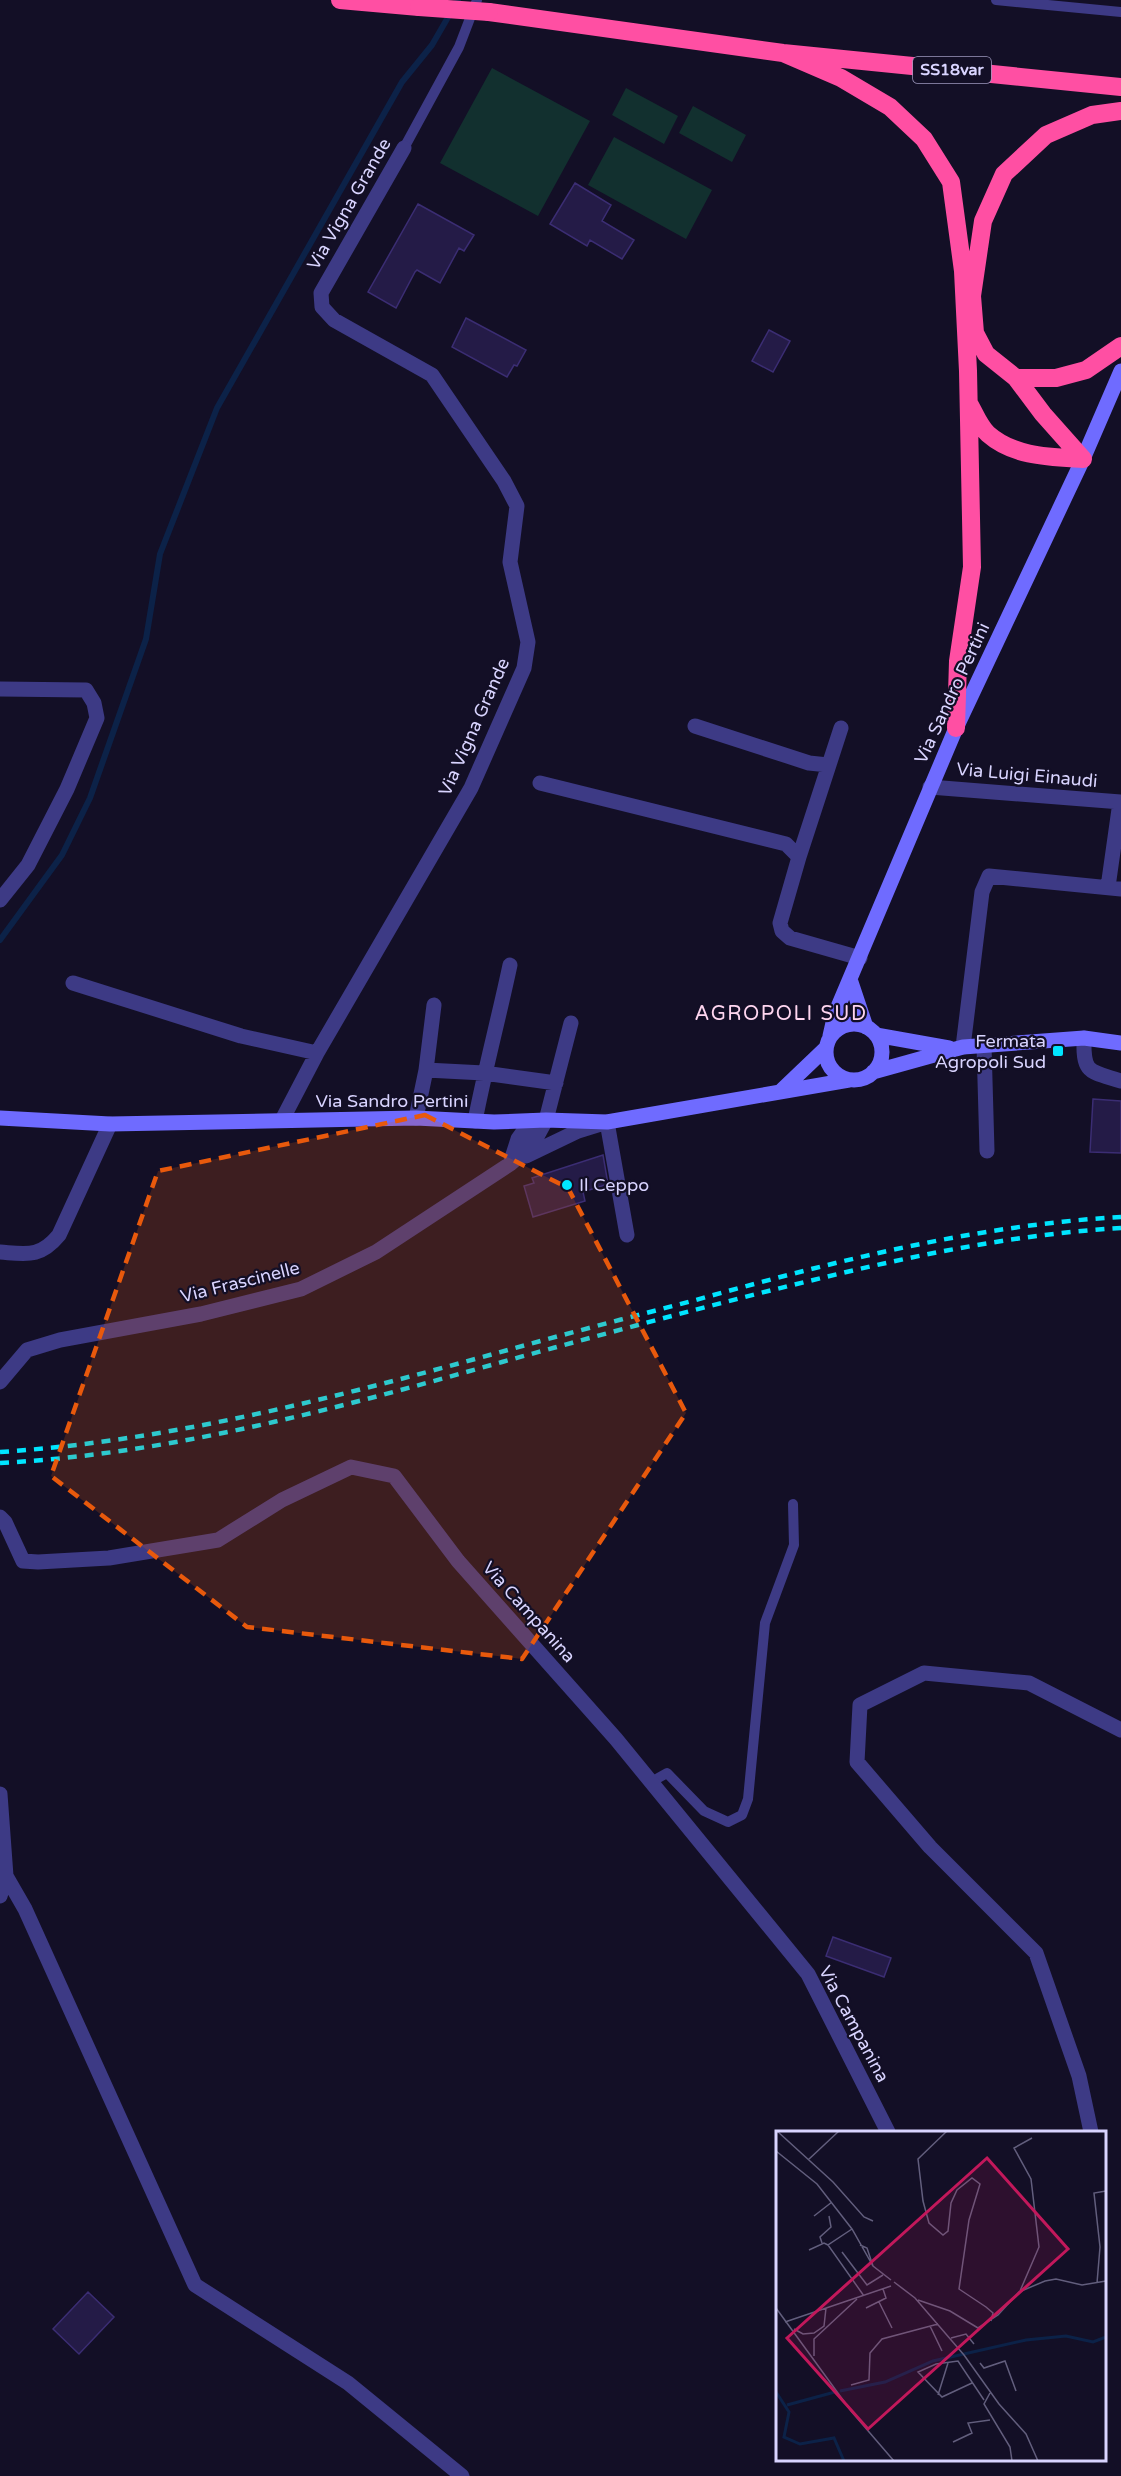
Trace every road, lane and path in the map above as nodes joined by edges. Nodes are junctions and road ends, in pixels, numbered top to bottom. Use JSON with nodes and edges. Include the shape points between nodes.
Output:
{"nodes":[{"id":1,"x":340,"y":0,"type":"edge"},
{"id":2,"x":996,"y":0,"type":"edge"},
{"id":3,"x":483,"y":6,"type":"edge"},
{"id":4,"x":1121,"y":12,"type":"edge"},
{"id":5,"x":783,"y":53,"type":"junction"},
{"id":6,"x":1121,"y":87,"type":"edge"},
{"id":7,"x":1121,"y":111,"type":"edge"},
{"id":8,"x":404,"y":148,"type":"joint"},
{"id":9,"x":1121,"y":346,"type":"edge"},
{"id":10,"x":1121,"y":371,"type":"edge"},
{"id":11,"x":1016,"y":378,"type":"junction"},
{"id":12,"x":969,"y":404,"type":"junction"},
{"id":13,"x":1083,"y":459,"type":"junction"},
{"id":14,"x":0,"y":689,"type":"edge"},
{"id":15,"x":695,"y":726,"type":"dead end"},
{"id":16,"x":841,"y":728,"type":"dead end"},
{"id":17,"x":956,"y":728,"type":"junction"},
{"id":18,"x":828,"y":765,"type":"junction"},
{"id":19,"x":540,"y":783,"type":"dead end"},
{"id":20,"x":930,"y":787,"type":"junction"},
{"id":21,"x":1120,"y":802,"type":"edge"},
{"id":22,"x":799,"y":856,"type":"junction"},
{"id":23,"x":1114,"y":888,"type":"edge"},
{"id":24,"x":0,"y":900,"type":"edge"},
{"id":25,"x":860,"y":958,"type":"junction"},
{"id":26,"x":510,"y":965,"type":"dead end"},
{"id":27,"x":74,"y":982,"type":"dead end"},
{"id":28,"x":851,"y":982,"type":"junction"},
{"id":29,"x":434,"y":1005,"type":"dead end"},
{"id":30,"x":572,"y":1023,"type":"dead end"},
{"id":31,"x":871,"y":1031,"type":"junction"},
{"id":32,"x":1084,"y":1038,"type":"junction"},
{"id":33,"x":828,"y":1042,"type":"junction"},
{"id":34,"x":1121,"y":1043,"type":"edge"},
{"id":35,"x":984,"y":1045,"type":"junction"},
{"id":36,"x":958,"y":1048,"type":"junction"},
{"id":37,"x":317,"y":1053,"type":"junction"},
{"id":38,"x":426,"y":1070,"type":"junction"},
{"id":39,"x":873,"y":1072,"type":"junction"},
{"id":40,"x":484,"y":1073,"type":"junction"},
{"id":41,"x":849,"y":1080,"type":"junction"},
{"id":42,"x":1121,"y":1081,"type":"edge"},
{"id":43,"x":556,"y":1083,"type":"junction"},
{"id":44,"x":782,"y":1090,"type":"junction"},
{"id":45,"x":0,"y":1118,"type":"edge"},
{"id":46,"x":416,"y":1118,"type":"junction"},
{"id":47,"x":282,"y":1120,"type":"junction"},
{"id":48,"x":538,"y":1120,"type":"junction"},
{"id":49,"x":475,"y":1121,"type":"junction"},
{"id":50,"x":494,"y":1122,"type":"junction"},
{"id":51,"x":607,"y":1122,"type":"junction"},
{"id":52,"x":110,"y":1124,"type":"junction"},
{"id":53,"x":987,"y":1151,"type":"dead end"},
{"id":54,"x":511,"y":1159,"type":"junction"},
{"id":55,"x":627,"y":1235,"type":"dead end"},
{"id":56,"x":0,"y":1252,"type":"edge"},
{"id":57,"x":0,"y":1382,"type":"edge"},
{"id":58,"x":793,"y":1504,"type":"dead end"},
{"id":59,"x":0,"y":1517,"type":"edge"},
{"id":60,"x":1121,"y":1730,"type":"edge"},
{"id":61,"x":651,"y":1782,"type":"junction"},
{"id":62,"x":0,"y":1794,"type":"edge"},
{"id":63,"x":6,"y":1876,"type":"junction"},
{"id":64,"x":0,"y":1896,"type":"edge"},
{"id":65,"x":887,"y":2131,"type":"edge"},
{"id":66,"x":1091,"y":2131,"type":"edge"},
{"id":67,"x":462,"y":2476,"type":"edge"}],
"edges":[{"from":1,"to":3,"type":"highway","number":"SS18var","bridge":true,"via":[[419,7]]},
{"from":2,"to":4,"type":"lane"},
{"from":3,"to":5,"type":"highway","number":"SS18var"},
{"from":3,"to":8,"type":"lane","name":"Via Vigna Grande"},
{"from":5,"to":6,"type":"highway","number":"SS18var"},
{"from":5,"to":12,"type":"highway","via":[[841,78],[890,107],[924,139],[951,182],[963,271]]},
{"from":7,"to":11,"type":"highway","via":[[1092,115],[1046,135],[1004,174],[983,221],[972,296],[975,333],[986,354]]},
{"from":8,"to":37,"type":"street","name":"Via Vigna Grande","via":[[321,292],[322,307],[334,320],[432,375],[504,481],[517,506],[510,562],[528,642],[524,668],[471,788]]},
{"from":9,"to":11,"type":"highway","via":[[1086,370],[1056,378]]},
{"from":10,"to":13,"type":"street","name":"Via Sandro Pertini"},
{"from":11,"to":13,"type":"highway"},
{"from":12,"to":13,"type":"highway","via":[[987,433],[1018,452]]},
{"from":12,"to":17,"type":"highway","via":[[972,567],[958,661]]},
{"from":13,"to":17,"type":"street","name":"Via Sandro Pertini"},
{"from":14,"to":24,"type":"street","via":[[86,690],[97,718],[67,789],[28,865]]},
{"from":15,"to":18,"type":"street","via":[[809,764]]},
{"from":16,"to":18,"type":"street"},
{"from":17,"to":20,"type":"street","name":"Via Sandro Pertini"},
{"from":18,"to":22,"type":"street"},
{"from":19,"to":22,"type":"street","via":[[786,844]]},
{"from":20,"to":21,"type":"street","name":"Via Luigi Einaudi"},
{"from":20,"to":25,"type":"street","name":"Via Sandro Pertini"},
{"from":21,"to":23,"type":"street"},
{"from":22,"to":25,"type":"street","via":[[780,923],[782,931],[790,938]]},
{"from":23,"to":36,"type":"street","via":[[988,876],[982,892]]},
{"from":25,"to":28,"type":"street","name":"Via Sandro Pertini"},
{"from":26,"to":40,"type":"street"},
{"from":27,"to":37,"type":"street","via":[[241,1036]]},
{"from":28,"to":31,"type":"street"},
{"from":28,"to":33,"type":"street","name":"Via Sandro Pertini","via":[[835,1014]]},
{"from":29,"to":38,"type":"street"},
{"from":30,"to":43,"type":"street"},
{"from":31,"to":33,"type":"street","via":[[858,1024],[842,1026]]},
{"from":31,"to":36,"type":"street"},
{"from":31,"to":39,"type":"street","via":[[882,1050]]},
{"from":32,"to":34,"type":"street"},
{"from":32,"to":35,"type":"street"},
{"from":32,"to":42,"type":"street","via":[[1084,1061],[1088,1068]]},
{"from":33,"to":41,"type":"street","via":[[826,1057],[834,1072]]},
{"from":33,"to":44,"type":"street"},
{"from":35,"to":36,"type":"street"},
{"from":35,"to":53,"type":"street"},
{"from":36,"to":39,"type":"street"},
{"from":37,"to":47,"type":"street","name":"Via Vigna Grande"},
{"from":38,"to":40,"type":"street"},
{"from":38,"to":46,"type":"street"},
{"from":39,"to":41,"type":"street"},
{"from":40,"to":43,"type":"street"},
{"from":40,"to":49,"type":"street"},
{"from":41,"to":44,"type":"street","name":"Via Sandro Pertini"},
{"from":43,"to":48,"type":"street"},
{"from":44,"to":51,"type":"street","name":"Via Sandro Pertini"},
{"from":45,"to":52,"type":"street","name":"Via Sandro Pertini"},
{"from":46,"to":47,"type":"street","name":"Via Sandro Pertini"},
{"from":46,"to":49,"type":"street","name":"Via Sandro Pertini"},
{"from":47,"to":52,"type":"street","name":"Via Sandro Pertini"},
{"from":48,"to":50,"type":"street","name":"Via Sandro Pertini"},
{"from":48,"to":51,"type":"street","name":"Via Sandro Pertini"},
{"from":48,"to":54,"type":"street","via":[[522,1131]]},
{"from":49,"to":50,"type":"street","name":"Via Sandro Pertini"},
{"from":50,"to":54,"type":"street","via":[[509,1131],[513,1143]]},
{"from":51,"to":54,"type":"street","name":"Via Frascinelle"},
{"from":51,"to":55,"type":"street"},
{"from":52,"to":56,"type":"street","via":[[59,1235],[48,1249],[32,1254]]},
{"from":54,"to":57,"type":"street","name":"Via Frascinelle","via":[[376,1252],[301,1289],[27,1350]]},
{"from":58,"to":61,"type":"lane","via":[[794,1545],[765,1623],[748,1799],[742,1815],[728,1822],[704,1811],[667,1773]]},
{"from":59,"to":61,"type":"street","name":"Via Campanina","via":[[23,1561],[109,1558],[218,1540],[282,1500],[351,1467],[394,1476],[458,1561]]},
{"from":60,"to":66,"type":"street","via":[[1029,1683],[924,1673],[860,1705],[857,1762],[930,1847],[1036,1953],[1079,2076]]},
{"from":61,"to":65,"type":"street","name":"Via Campanina","via":[[808,1974]]},
{"from":62,"to":63,"type":"street"},
{"from":63,"to":64,"type":"street"},
{"from":63,"to":67,"type":"street","via":[[25,1909],[195,2285],[348,2383]]}]}
